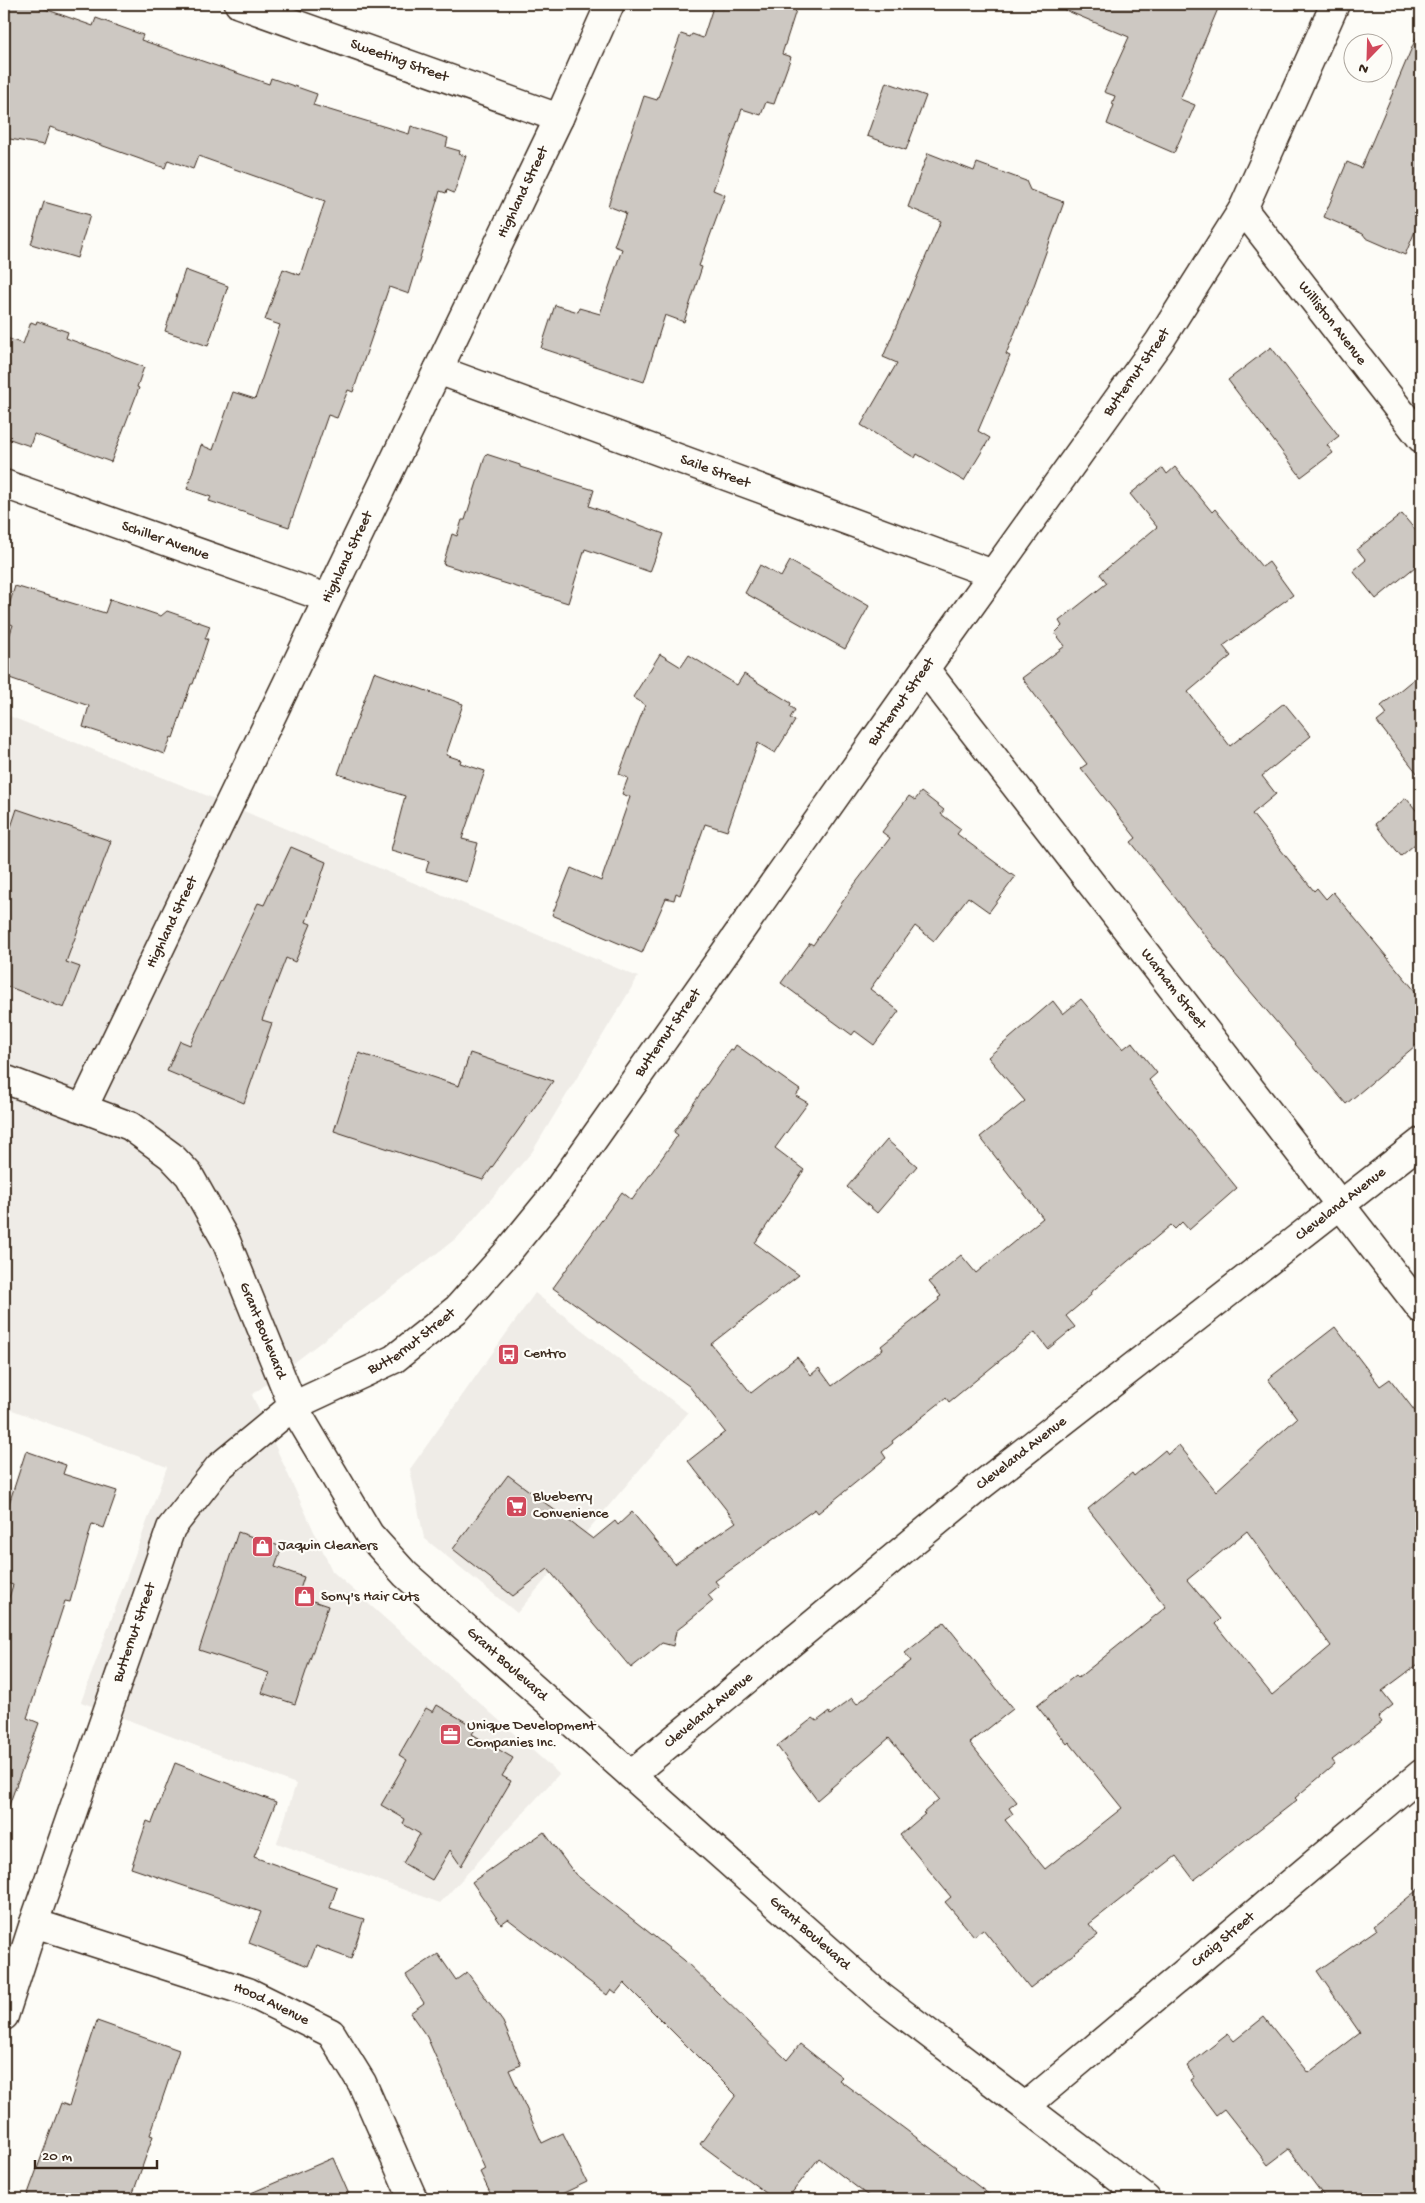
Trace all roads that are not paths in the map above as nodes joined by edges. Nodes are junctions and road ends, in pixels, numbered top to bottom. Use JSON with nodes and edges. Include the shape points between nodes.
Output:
{"nodes":[{"id":1,"x":239,"y":4,"type":"edge"},
{"id":2,"x":610,"y":4,"type":"edge"},
{"id":3,"x":1335,"y":4,"type":"edge"},
{"id":4,"x":559,"y":118,"type":"junction"},
{"id":5,"x":1243,"y":209,"type":"junction"},
{"id":6,"x":438,"y":370,"type":"junction"},
{"id":7,"x":1421,"y":438,"type":"edge"},
{"id":8,"x":4,"y":484,"type":"edge"},
{"id":9,"x":993,"y":574,"type":"junction"},
{"id":10,"x":328,"y":598,"type":"junction"},
{"id":11,"x":925,"y":669,"type":"junction"},
{"id":12,"x":4,"y":1079,"type":"edge"},
{"id":13,"x":82,"y":1108,"type":"junction"},
{"id":14,"x":1421,"y":1142,"type":"edge"},
{"id":15,"x":1340,"y":1205,"type":"junction"},
{"id":16,"x":1421,"y":1309,"type":"edge"},
{"id":17,"x":293,"y":1406,"type":"junction"},
{"id":18,"x":1421,"y":1774,"type":"edge"},
{"id":19,"x":631,"y":1775,"type":"junction"},
{"id":20,"x":34,"y":1923,"type":"junction"},
{"id":21,"x":4,"y":2016,"type":"edge"},
{"id":22,"x":1026,"y":2106,"type":"junction"},
{"id":23,"x":413,"y":2199,"type":"edge"},
{"id":24,"x":1146,"y":2199,"type":"edge"}],
"edges":[{"from":1,"to":4,"type":"street","name":"Sweeting Street"},
{"from":2,"to":4,"type":"street","name":"Highland Street"},
{"from":3,"to":5,"type":"street","name":"Butternut Street"},
{"from":4,"to":6,"type":"street","name":"Highland Street"},
{"from":5,"to":7,"type":"street","name":"Williston Avenue"},
{"from":5,"to":9,"type":"street","name":"Butternut Street","via":[[1159,342]]},
{"from":6,"to":9,"type":"street","name":"Saile Street"},
{"from":6,"to":10,"type":"street","name":"Highland Street"},
{"from":8,"to":10,"type":"street","name":"Schiller Avenue"},
{"from":9,"to":11,"type":"street","name":"Butternut Street"},
{"from":10,"to":13,"type":"street","name":"Highland Street"},
{"from":11,"to":15,"type":"street","name":"Warham Street"},
{"from":11,"to":17,"type":"street","name":"Butternut Street","via":[[554,1195],[506,1254],[457,1309],[394,1359]]},
{"from":12,"to":13,"type":"street","name":"Grant Boulevard"},
{"from":13,"to":17,"type":"street","name":"Grant Boulevard","via":[[130,1126],[171,1156],[189,1175],[226,1241]]},
{"from":14,"to":15,"type":"street","name":"Cleveland Avenue"},
{"from":15,"to":16,"type":"street","name":"Warham Street"},
{"from":15,"to":19,"type":"street","name":"Cleveland Avenue","via":[[979,1487]]},
{"from":17,"to":19,"type":"street","name":"Grant Boulevard","via":[[369,1534],[405,1574]]},
{"from":17,"to":20,"type":"street","name":"Butternut Street","via":[[219,1467],[171,1528]]},
{"from":18,"to":22,"type":"street","name":"Craig Street"},
{"from":19,"to":22,"type":"street","name":"Grant Boulevard","via":[[881,1998]]},
{"from":20,"to":21,"type":"street","name":"Butternut Street"},
{"from":20,"to":23,"type":"street","name":"Hood Avenue","via":[[248,1992],[331,2033],[362,2083]]},
{"from":22,"to":24,"type":"street","name":"Grant Boulevard"}]}
